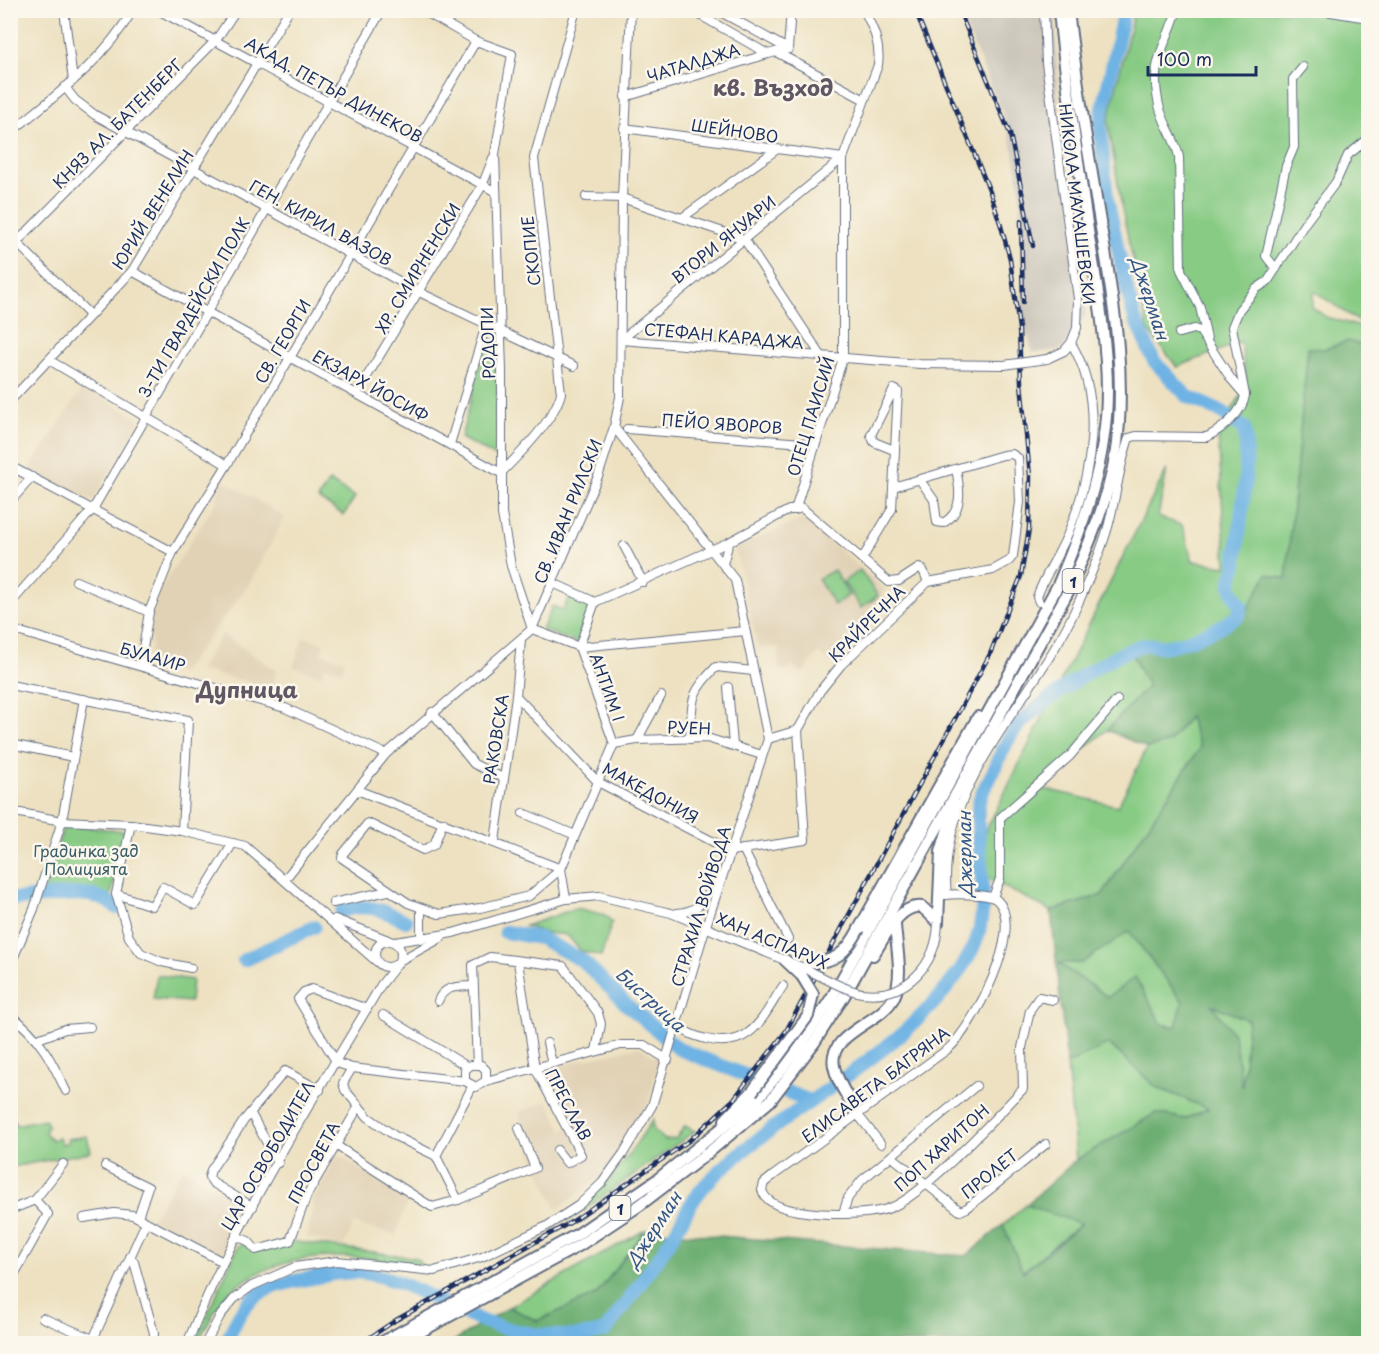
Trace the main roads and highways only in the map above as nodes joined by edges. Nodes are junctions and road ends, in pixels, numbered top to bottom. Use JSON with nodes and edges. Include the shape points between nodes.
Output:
{"nodes":[{"id":1,"x":1059,"y":10,"type":"edge"},
{"id":2,"x":1068,"y":10,"type":"edge"},
{"id":3,"x":1032,"y":633,"type":"junction"},
{"id":4,"x":966,"y":775,"type":"junction"},
{"id":5,"x":946,"y":895,"type":"junction"},
{"id":6,"x":922,"y":907,"type":"junction"},
{"id":7,"x":895,"y":924,"type":"junction"},
{"id":8,"x":785,"y":960,"type":"road end"},
{"id":9,"x":805,"y":969,"type":"junction"},
{"id":10,"x":828,"y":1023,"type":"junction"},
{"id":11,"x":779,"y":1082,"type":"junction"},
{"id":12,"x":761,"y":1096,"type":"junction"},
{"id":13,"x":858,"y":1115,"type":"road end"},
{"id":14,"x":468,"y":1299,"type":"junction"},
{"id":15,"x":431,"y":1319,"type":"junction"},
{"id":16,"x":379,"y":1344,"type":"edge"},
{"id":17,"x":398,"y":1344,"type":"edge"}],
"edges":[{"from":1,"to":3,"type":"main road","number":"1","via":[[1066,86],[1098,294],[1107,391],[1101,456],[1086,520]]},
{"from":2,"to":4,"type":"main road","number":"1","via":[[1075,78],[1111,290],[1121,390],[1115,457],[1097,525],[1069,590]]},
{"from":3,"to":9,"type":"main road","bridge":true,"via":[[970,731],[848,949],[830,961]]},
{"from":3,"to":11,"type":"main road","number":"1","via":[[832,997]]},
{"from":4,"to":5,"type":"main road","via":[[944,838]]},
{"from":4,"to":10,"type":"main road","number":"1"},
{"from":5,"to":6,"type":"main road"},
{"from":5,"to":6,"type":"main road","via":[[938,922]]},
{"from":6,"to":7,"type":"main road","via":[[908,909]]},
{"from":7,"to":10,"type":"main road"},
{"from":7,"to":13,"type":"main road","via":[[896,993],[880,1015],[841,1041],[833,1054],[836,1074]]},
{"from":8,"to":9,"type":"main road"},
{"from":9,"to":12,"type":"main road","bridge":true,"via":[[813,994],[810,1011]]},
{"from":10,"to":11,"type":"main road","number":"1"},
{"from":11,"to":12,"type":"main road","number":"1"},
{"from":12,"to":14,"type":"main road","number":"1","via":[[658,1179],[588,1228]]},
{"from":12,"to":14,"type":"main road","number":"1","via":[[725,1140],[624,1216],[565,1253]]},
{"from":14,"to":15,"type":"main road","number":"1"},
{"from":15,"to":16,"type":"main road","number":"1"},
{"from":15,"to":17,"type":"main road","number":"1"}]}
